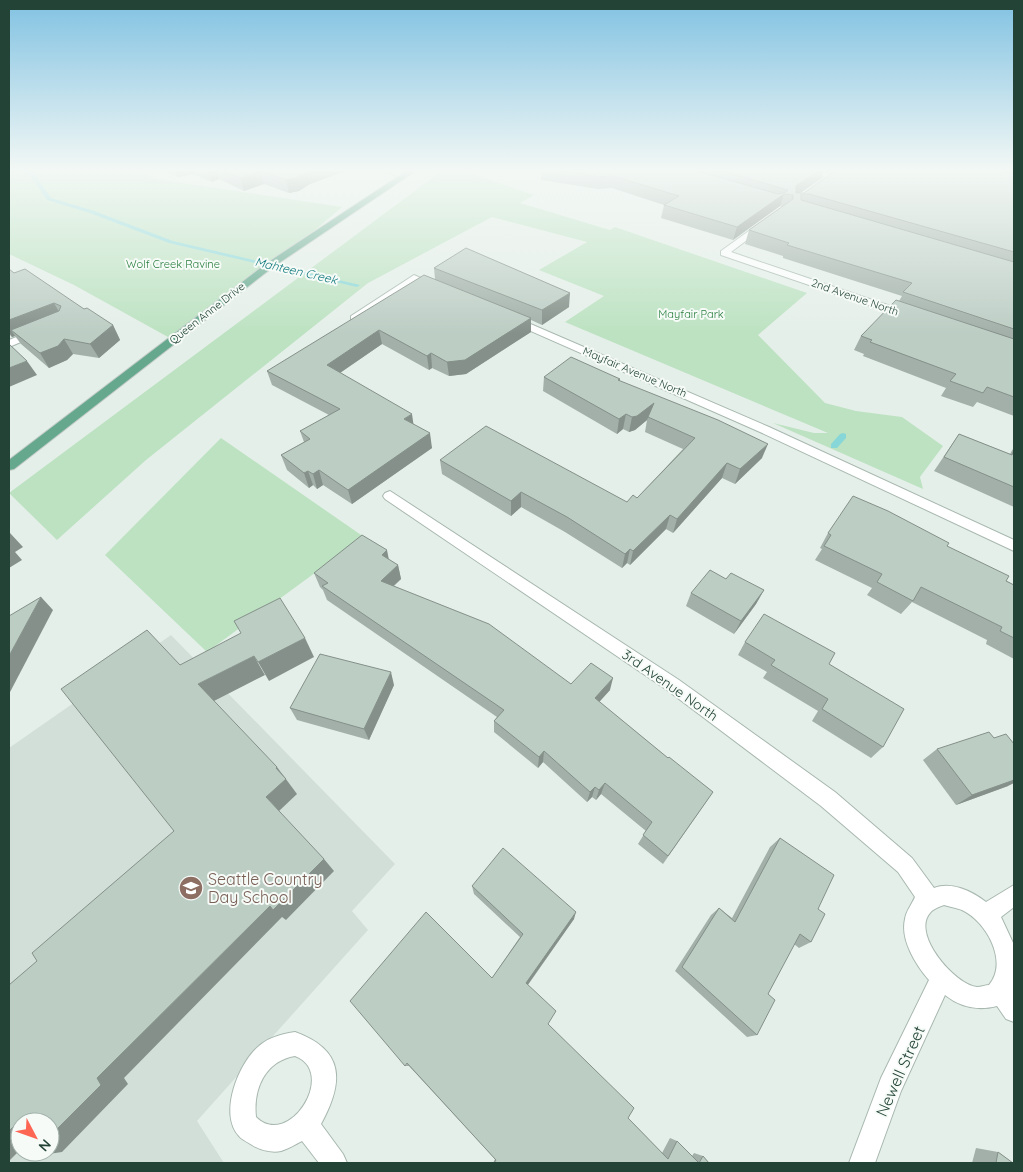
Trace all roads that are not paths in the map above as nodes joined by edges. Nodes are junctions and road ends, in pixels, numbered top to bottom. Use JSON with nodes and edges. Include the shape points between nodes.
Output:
{"nodes":[{"id":1,"x":330,"y":225,"type":"edge"},
{"id":2,"x":764,"y":225,"type":"edge"},
{"id":3,"x":441,"y":290,"type":"edge"},
{"id":4,"x":504,"y":316,"type":"edge"},
{"id":5,"x":920,"y":319,"type":"edge"},
{"id":6,"x":345,"y":325,"type":"edge"},
{"id":7,"x":45,"y":329,"type":"edge"},
{"id":8,"x":9,"y":344,"type":"edge"},
{"id":9,"x":9,"y":466,"type":"edge"},
{"id":10,"x":390,"y":496,"type":"dead end"},
{"id":11,"x":1014,"y":546,"type":"edge"},
{"id":12,"x":1014,"y":895,"type":"edge"},
{"id":13,"x":929,"y":899,"type":"junction"},
{"id":14,"x":986,"y":914,"type":"junction"},
{"id":15,"x":941,"y":979,"type":"junction"},
{"id":16,"x":1000,"y":992,"type":"junction"},
{"id":17,"x":1014,"y":1011,"type":"edge"},
{"id":18,"x":309,"y":1129,"type":"dead end"},
{"id":19,"x":334,"y":1163,"type":"edge"},
{"id":20,"x":862,"y":1163,"type":"edge"}],
"edges":[{"from":1,"to":9,"type":"main road","name":"Queen Anne Drive","via":[[270,265]]},
{"from":2,"to":5,"type":"street","name":"2nd Avenue North","via":[[724,253]]},
{"from":3,"to":6,"type":"street","via":[[414,278]]},
{"from":4,"to":11,"type":"street","name":"Mayfair Avenue North","via":[[661,382]]},
{"from":7,"to":8,"type":"street"},
{"from":10,"to":13,"type":"street","name":"3rd Avenue North","via":[[673,685],[828,799],[905,865]]},
{"from":12,"to":14,"type":"street"},
{"from":13,"to":14,"type":"street","via":[[958,897]]},
{"from":13,"to":15,"type":"street","via":[[916,916],[915,930],[927,963]]},
{"from":14,"to":16,"type":"street","via":[[1008,944],[1013,962],[1012,978]]},
{"from":15,"to":16,"type":"street","via":[[958,991],[976,997],[992,997]]},
{"from":15,"to":20,"type":"street","name":"Newell Street","via":[[890,1087]]},
{"from":16,"to":17,"type":"street"},
{"from":18,"to":19,"type":"street"}]}
